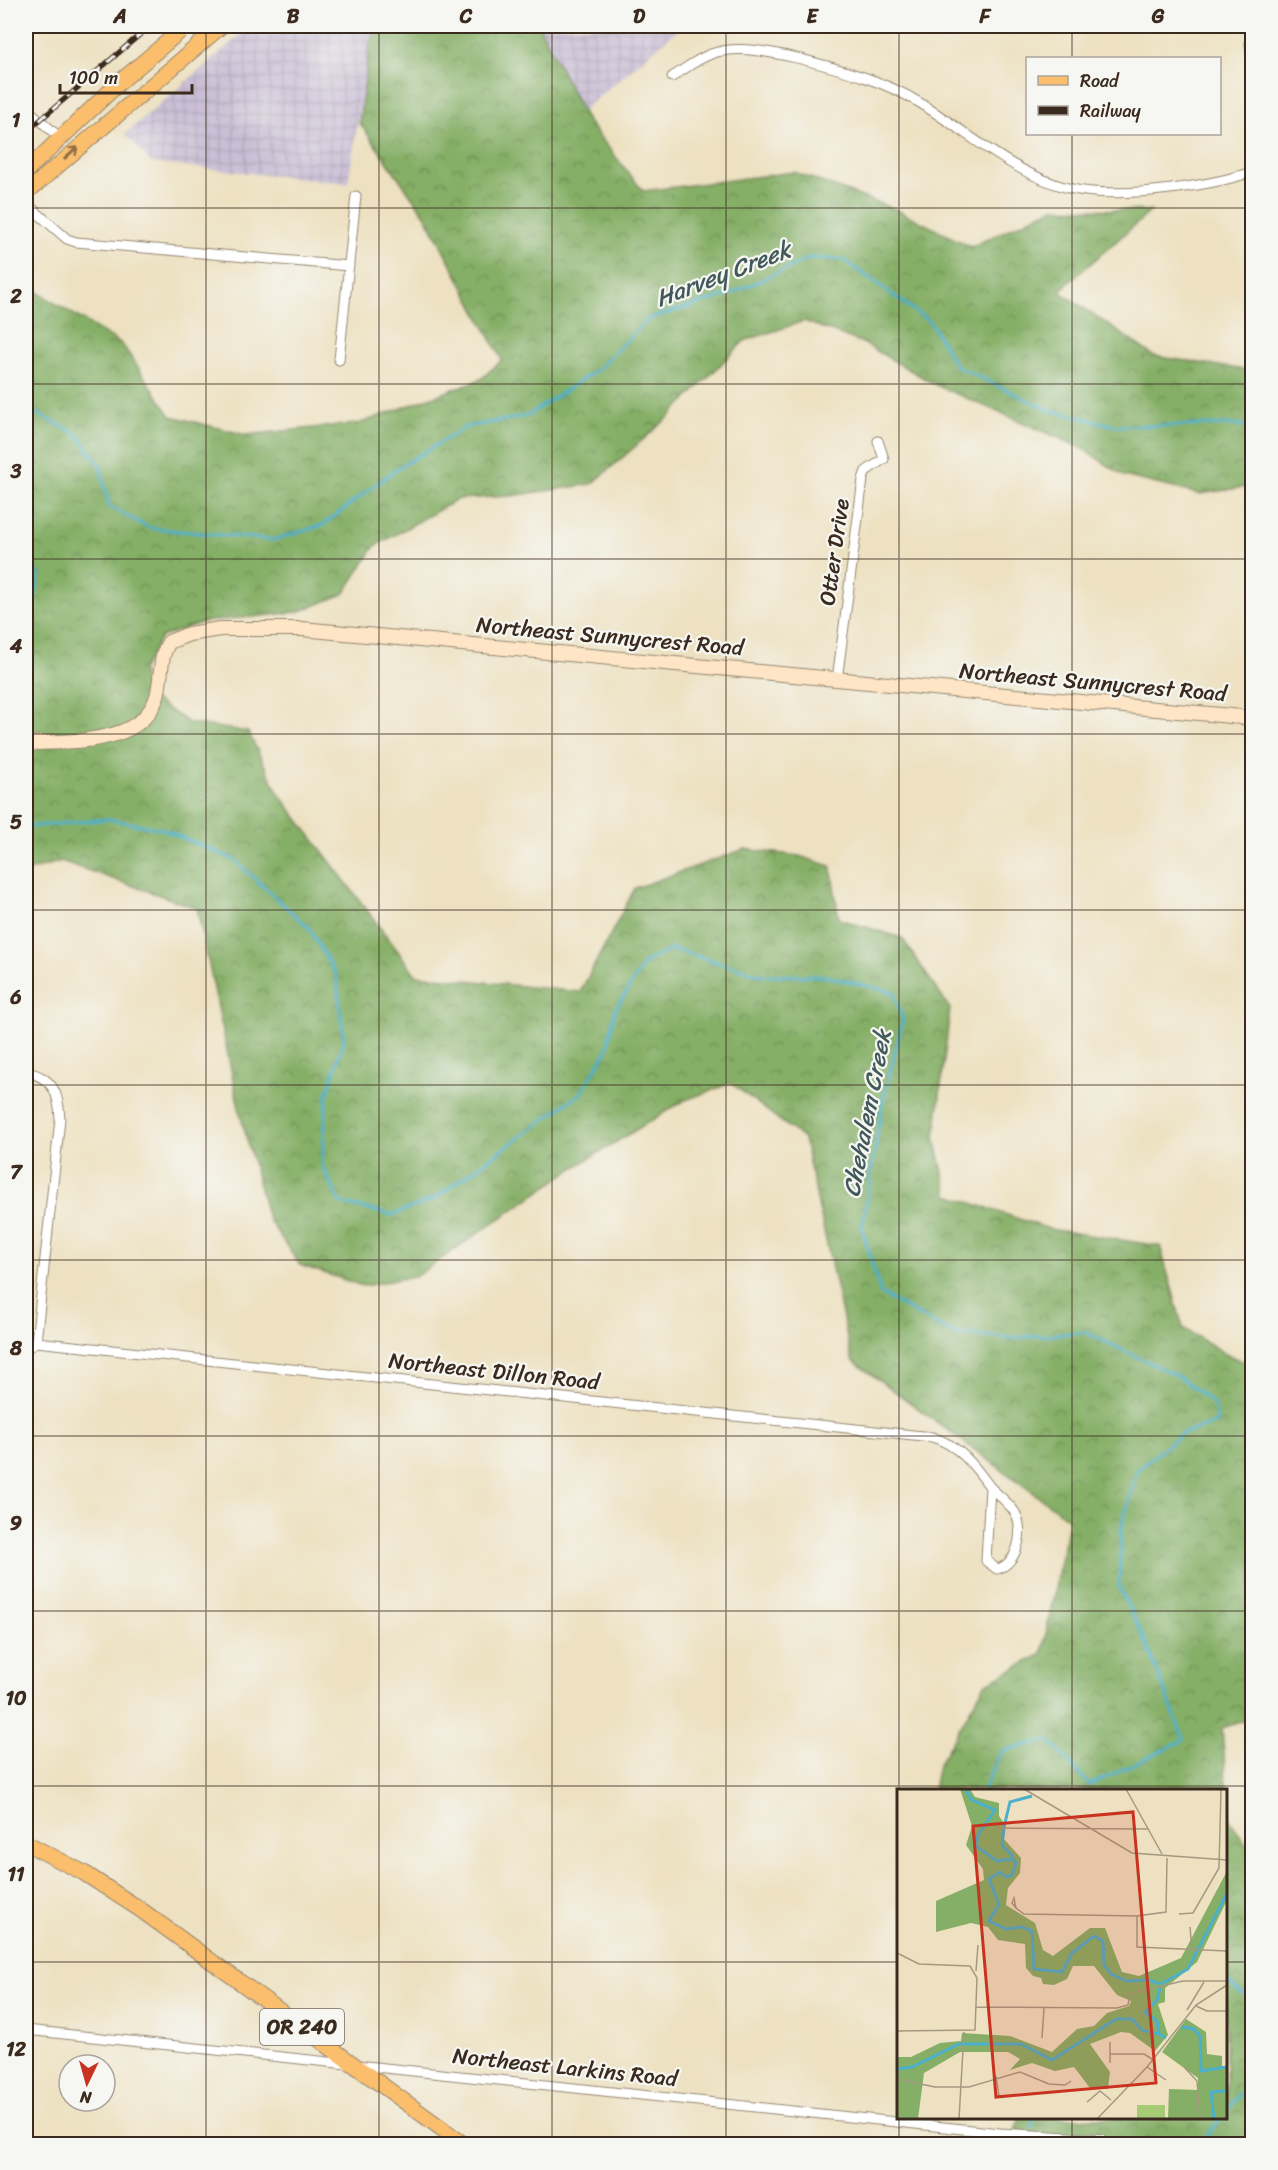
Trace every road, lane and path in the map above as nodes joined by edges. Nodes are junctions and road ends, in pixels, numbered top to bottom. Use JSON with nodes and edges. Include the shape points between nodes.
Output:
{"nodes":[{"id":1,"x":186,"y":26,"type":"edge"},
{"id":2,"x":221,"y":26,"type":"edge"},
{"id":3,"x":1252,"y":26,"type":"edge"},
{"id":4,"x":1252,"y":64,"type":"edge"},
{"id":5,"x":672,"y":77,"type":"dead end"},
{"id":6,"x":26,"y":108,"type":"edge"},
{"id":7,"x":59,"y":137,"type":"junction"},
{"id":8,"x":26,"y":171,"type":"edge"},
{"id":9,"x":1252,"y":172,"type":"edge"},
{"id":10,"x":26,"y":189,"type":"edge"},
{"id":11,"x":356,"y":196,"type":"dead end"},
{"id":12,"x":26,"y":202,"type":"edge"},
{"id":13,"x":348,"y":266,"type":"junction"},
{"id":14,"x":339,"y":360,"type":"dead end"},
{"id":15,"x":878,"y":441,"type":"dead end"},
{"id":16,"x":837,"y":680,"type":"junction"},
{"id":17,"x":1252,"y":718,"type":"edge"},
{"id":18,"x":26,"y":744,"type":"edge"},
{"id":19,"x":26,"y":1072,"type":"edge"},
{"id":20,"x":36,"y":1341,"type":"junction"},
{"id":21,"x":26,"y":1349,"type":"edge"},
{"id":22,"x":990,"y":1487,"type":"junction"},
{"id":23,"x":26,"y":1843,"type":"edge"},
{"id":24,"x":26,"y":2030,"type":"edge"},
{"id":25,"x":354,"y":2065,"type":"junction"},
{"id":26,"x":1102,"y":2139,"type":"dead end"},
{"id":27,"x":463,"y":2145,"type":"edge"}],
"edges":[{"from":1,"to":7,"type":"main road"},
{"from":10,"to":2,"type":"main road","one_way":true},
{"from":3,"to":4,"type":"street"},
{"from":5,"to":9,"type":"street","via":[[701,58],[728,51],[772,53],[849,71],[917,101],[1031,174],[1071,189],[1103,192],[1167,188]]},
{"from":6,"to":7,"type":"street"},
{"from":7,"to":8,"type":"main road"},
{"from":11,"to":13,"type":"street"},
{"from":12,"to":13,"type":"street","via":[[67,239],[76,242]]},
{"from":13,"to":14,"type":"street"},
{"from":15,"to":16,"type":"street","name":"Otter Drive","via":[[884,459],[866,471],[863,479]]},
{"from":16,"to":17,"type":"street","name":"Northeast Sunnycrest Road"},
{"from":16,"to":18,"type":"street","name":"Northeast Sunnycrest Road","via":[[302,629],[220,629],[169,642],[154,703],[146,717],[131,729]]},
{"from":19,"to":20,"type":"street","via":[[51,1083],[58,1098],[60,1119]]},
{"from":20,"to":21,"type":"street"},
{"from":20,"to":22,"type":"street","name":"Northeast Dillon Road","via":[[901,1433],[947,1441],[971,1460]]},
{"from":22,"to":22,"type":"street","via":[[986,1561],[997,1569],[1006,1567],[1014,1556],[1020,1530],[1016,1513]]},
{"from":23,"to":25,"type":"main road","number":"OR 240","via":[[84,1873],[141,1910]]},
{"from":24,"to":25,"type":"street","name":"Northeast Larkins Road"},
{"from":25,"to":26,"type":"street","name":"Northeast Larkins Road","via":[[1000,2133]]},
{"from":25,"to":27,"type":"main road","number":"OR 240"}]}
